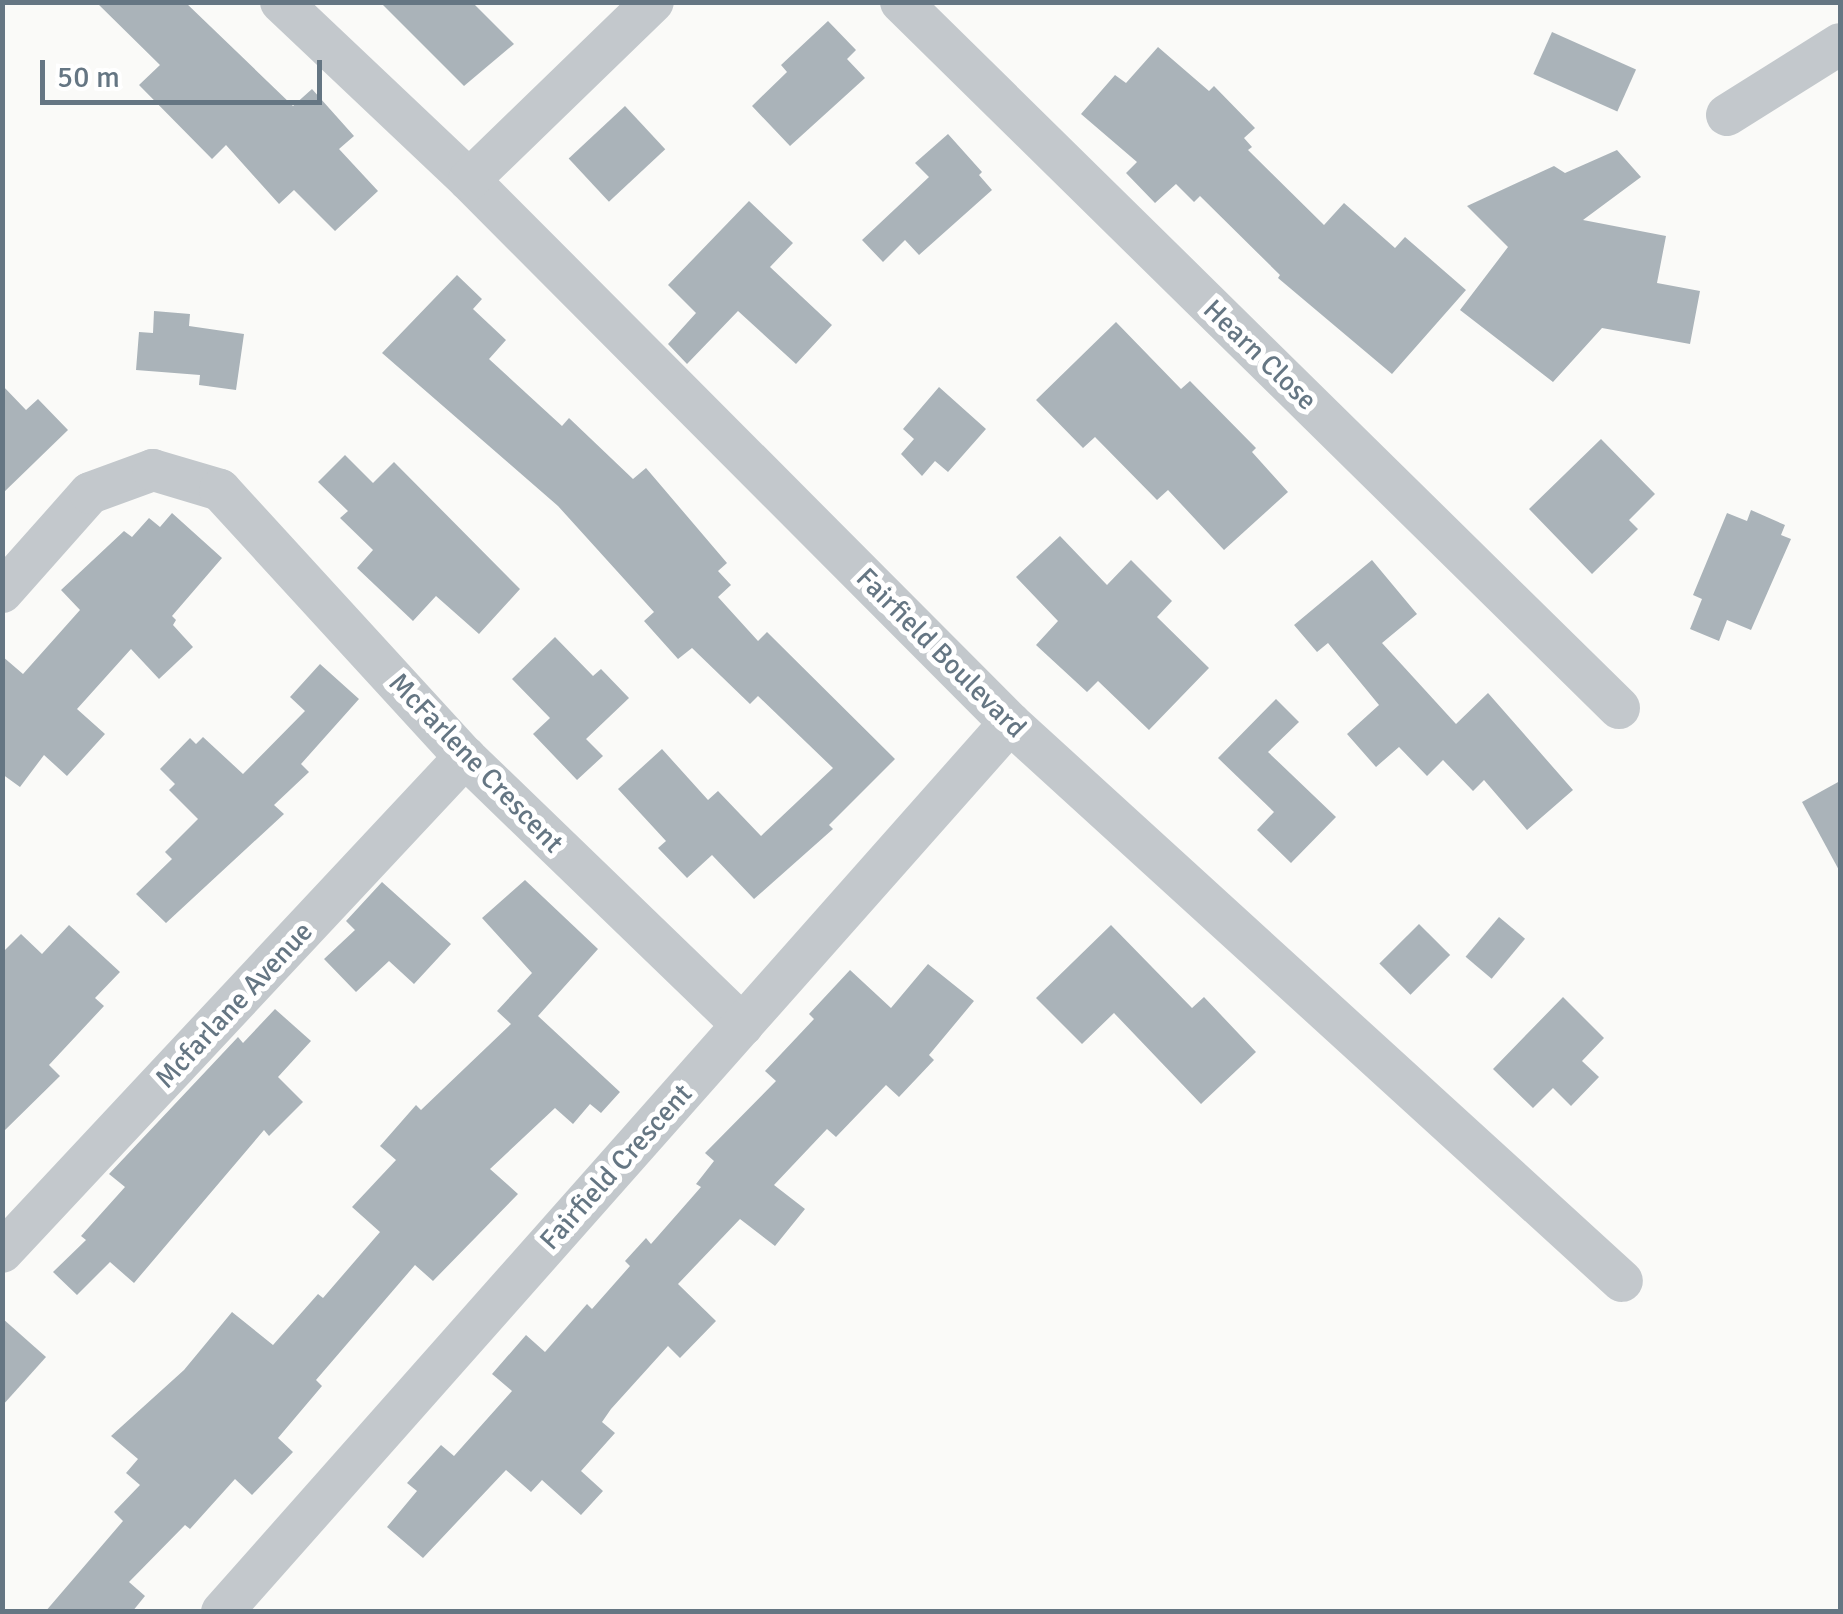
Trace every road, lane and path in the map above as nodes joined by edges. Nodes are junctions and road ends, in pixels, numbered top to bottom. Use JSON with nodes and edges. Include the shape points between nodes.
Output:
{"nodes":[{"id":1,"x":281,"y":2,"type":"edge"},
{"id":2,"x":653,"y":2,"type":"edge"},
{"id":3,"x":901,"y":2,"type":"edge"},
{"id":4,"x":1840,"y":44,"type":"edge"},
{"id":5,"x":1727,"y":115,"type":"dead end"},
{"id":6,"x":469,"y":180,"type":"junction"},
{"id":7,"x":2,"y":592,"type":"edge"},
{"id":8,"x":1620,"y":708,"type":"dead end"},
{"id":9,"x":1010,"y":723,"type":"junction"},
{"id":10,"x":465,"y":757,"type":"junction"},
{"id":11,"x":743,"y":1025,"type":"junction"},
{"id":12,"x":2,"y":1252,"type":"edge"},
{"id":13,"x":1622,"y":1281,"type":"dead end"},
{"id":14,"x":222,"y":1612,"type":"edge"}],
"edges":[{"from":1,"to":6,"type":"street","name":"Fairfield Boulevard"},
{"from":2,"to":6,"type":"street"},
{"from":3,"to":8,"type":"street","name":"Hearn Close"},
{"from":4,"to":5,"type":"street"},
{"from":6,"to":9,"type":"street","name":"Fairfield Boulevard"},
{"from":7,"to":10,"type":"street","name":"McFarlene Crescent","via":[[90,493],[153,470],[220,490]]},
{"from":9,"to":11,"type":"street","name":"Fairfield Crescent"},
{"from":9,"to":13,"type":"street","name":"Fairfield Boulevard"},
{"from":10,"to":11,"type":"street","name":"McFarlene Crescent"},
{"from":10,"to":12,"type":"street","name":"Mcfarlane Avenue"},
{"from":11,"to":14,"type":"street","name":"Fairfield Crescent"}]}
